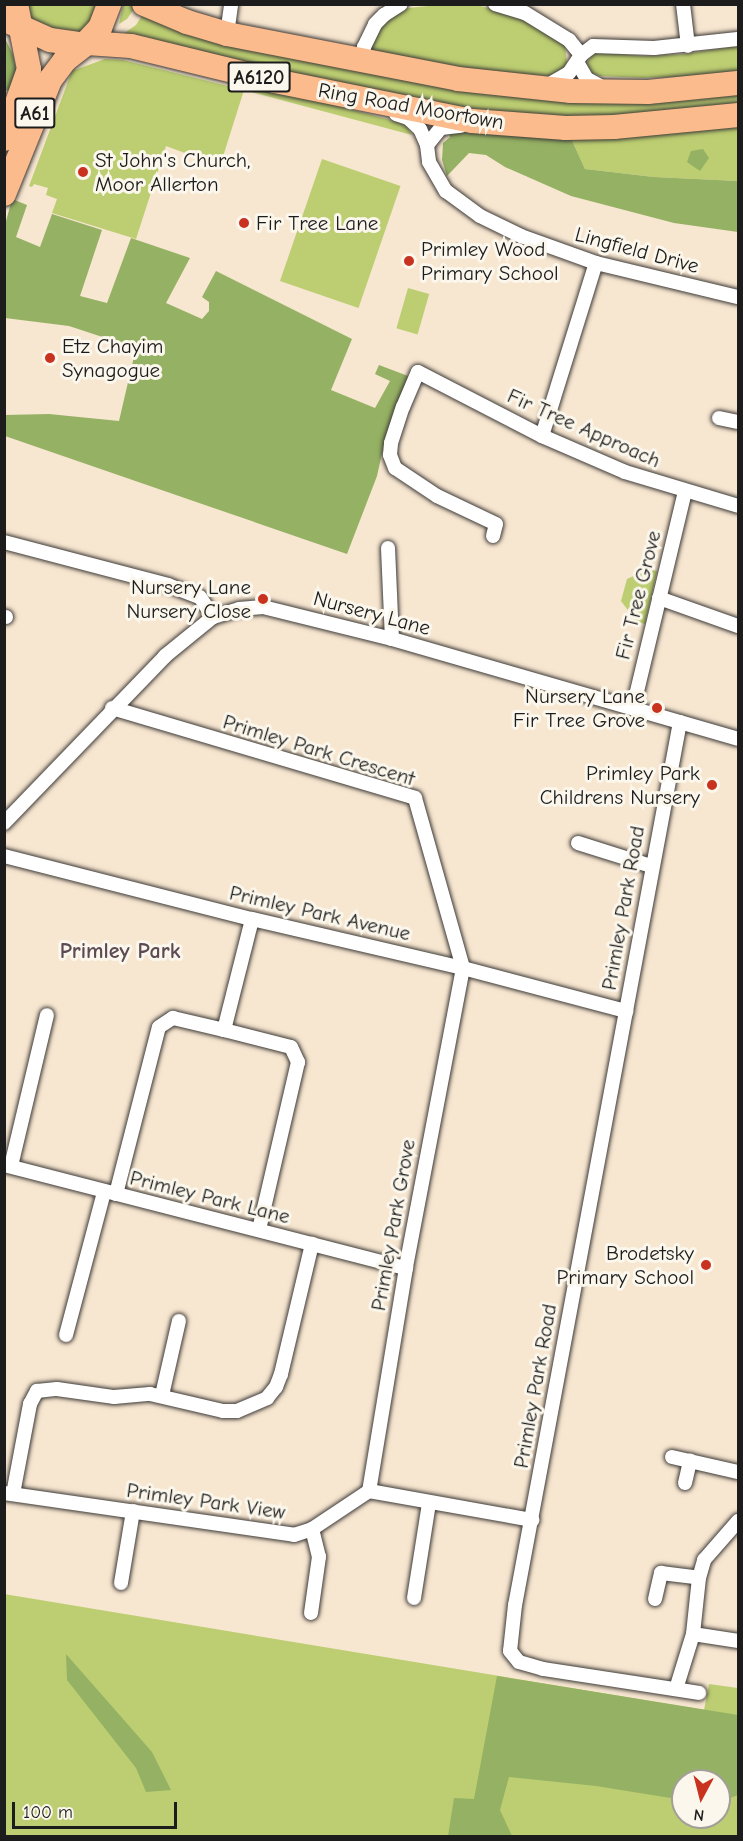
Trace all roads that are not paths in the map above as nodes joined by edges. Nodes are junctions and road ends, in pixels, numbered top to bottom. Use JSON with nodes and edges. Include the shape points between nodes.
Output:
{"nodes":[{"id":1,"x":110,"y":4,"type":"edge"},
{"id":2,"x":144,"y":4,"type":"edge"},
{"id":3,"x":231,"y":4,"type":"edge"},
{"id":4,"x":401,"y":4,"type":"edge"},
{"id":5,"x":495,"y":4,"type":"edge"},
{"id":6,"x":683,"y":4,"type":"edge"},
{"id":7,"x":14,"y":17,"type":"edge"},
{"id":8,"x":227,"y":34,"type":"junction"},
{"id":9,"x":738,"y":39,"type":"edge"},
{"id":10,"x":86,"y":44,"type":"junction"},
{"id":11,"x":688,"y":46,"type":"junction"},
{"id":12,"x":579,"y":59,"type":"junction"},
{"id":13,"x":362,"y":61,"type":"junction"},
{"id":14,"x":275,"y":81,"type":"junction"},
{"id":15,"x":738,"y":84,"type":"edge"},
{"id":16,"x":541,"y":88,"type":"junction"},
{"id":17,"x":612,"y":92,"type":"junction"},
{"id":18,"x":738,"y":116,"type":"edge"},
{"id":19,"x":566,"y":128,"type":"junction"},
{"id":20,"x":4,"y":139,"type":"edge"},
{"id":21,"x":427,"y":145,"type":"junction"},
{"id":22,"x":4,"y":194,"type":"edge"},
{"id":23,"x":596,"y":263,"type":"junction"},
{"id":24,"x":738,"y":297,"type":"edge"},
{"id":25,"x":719,"y":418,"type":"dead end"},
{"id":26,"x":738,"y":423,"type":"edge"},
{"id":27,"x":542,"y":436,"type":"junction"},
{"id":28,"x":685,"y":492,"type":"junction"},
{"id":29,"x":738,"y":506,"type":"edge"},
{"id":30,"x":493,"y":536,"type":"dead end"},
{"id":31,"x":4,"y":542,"type":"edge"},
{"id":32,"x":388,"y":548,"type":"dead end"},
{"id":33,"x":659,"y":598,"type":"junction"},
{"id":34,"x":213,"y":617,"type":"junction"},
{"id":35,"x":738,"y":626,"type":"edge"},
{"id":36,"x":392,"y":639,"type":"junction"},
{"id":37,"x":112,"y":708,"type":"junction"},
{"id":38,"x":633,"y":708,"type":"junction"},
{"id":39,"x":680,"y":722,"type":"junction"},
{"id":40,"x":738,"y":739,"type":"edge"},
{"id":41,"x":4,"y":823,"type":"edge"},
{"id":42,"x":578,"y":843,"type":"dead end"},
{"id":43,"x":4,"y":856,"type":"edge"},
{"id":44,"x":651,"y":866,"type":"junction"},
{"id":45,"x":252,"y":919,"type":"junction"},
{"id":46,"x":463,"y":968,"type":"junction"},
{"id":47,"x":626,"y":1011,"type":"junction"},
{"id":48,"x":47,"y":1014,"type":"dead end"},
{"id":49,"x":224,"y":1030,"type":"junction"},
{"id":50,"x":8,"y":1165,"type":"edge"},
{"id":51,"x":110,"y":1193,"type":"junction"},
{"id":52,"x":259,"y":1230,"type":"junction"},
{"id":53,"x":312,"y":1244,"type":"junction"},
{"id":54,"x":406,"y":1268,"type":"junction"},
{"id":55,"x":179,"y":1321,"type":"dead end"},
{"id":56,"x":66,"y":1335,"type":"dead end"},
{"id":57,"x":162,"y":1395,"type":"junction"},
{"id":58,"x":672,"y":1457,"type":"dead end"},
{"id":59,"x":690,"y":1461,"type":"junction"},
{"id":60,"x":738,"y":1472,"type":"edge"},
{"id":61,"x":685,"y":1483,"type":"dead end"},
{"id":62,"x":369,"y":1491,"type":"junction"},
{"id":63,"x":9,"y":1493,"type":"edge"},
{"id":64,"x":429,"y":1503,"type":"junction"},
{"id":65,"x":133,"y":1511,"type":"junction"},
{"id":66,"x":532,"y":1520,"type":"junction"},
{"id":67,"x":738,"y":1521,"type":"edge"},
{"id":68,"x":312,"y":1529,"type":"junction"},
{"id":69,"x":699,"y":1578,"type":"junction"},
{"id":70,"x":121,"y":1583,"type":"dead end"},
{"id":71,"x":414,"y":1598,"type":"dead end"},
{"id":72,"x":655,"y":1599,"type":"dead end"},
{"id":73,"x":310,"y":1613,"type":"dead end"},
{"id":74,"x":693,"y":1634,"type":"junction"},
{"id":75,"x":738,"y":1641,"type":"edge"},
{"id":76,"x":676,"y":1689,"type":"junction"},
{"id":77,"x":699,"y":1693,"type":"dead end"}],
"edges":[{"from":1,"to":10,"type":"highway","via":[[106,19]]},
{"from":2,"to":8,"type":"highway","name":"Ring Road Moortown","number":"A6120"},
{"from":3,"to":8,"type":"street"},
{"from":4,"to":13,"type":"street","via":[[375,24]]},
{"from":5,"to":12,"type":"street","via":[[525,13],[569,40]]},
{"from":6,"to":11,"type":"street"},
{"from":7,"to":10,"type":"highway","name":"Ring Road Moortown","via":[[50,40]]},
{"from":7,"to":20,"type":"highway","number":"A61","via":[[29,69]]},
{"from":8,"to":13,"type":"highway","name":"Ring Road Moortown","number":"A6120"},
{"from":9,"to":11,"type":"street"},
{"from":10,"to":14,"type":"highway","name":"Ring Road Moortown","number":"A6120","via":[[131,46]]},
{"from":10,"to":22,"type":"highway","number":"A61","via":[[65,60],[50,80]]},
{"from":11,"to":12,"type":"street","via":[[593,46]]},
{"from":12,"to":16,"type":"street","via":[[559,81]]},
{"from":12,"to":17,"type":"street","via":[[587,79]]},
{"from":13,"to":16,"type":"highway","name":"Ring Road Moortown","number":"A6120","via":[[458,79]]},
{"from":14,"to":19,"type":"highway","name":"Ring Road Moortown","number":"A6120","via":[[472,121]]},
{"from":14,"to":21,"type":"street","name":"Lingfield Drive","via":[[408,118],[420,129]]},
{"from":15,"to":17,"type":"highway","name":"Ring Road Moortown","number":"A6120"},
{"from":16,"to":17,"type":"highway","name":"Ring Road Moortown","number":"A6120"},
{"from":18,"to":19,"type":"highway","name":"Ring Road Moortown","number":"A6120","via":[[643,126]]},
{"from":19,"to":21,"type":"street","via":[[447,126],[437,131]]},
{"from":21,"to":23,"type":"street","name":"Lingfield Drive","via":[[433,171],[460,204],[521,236]]},
{"from":23,"to":24,"type":"street","name":"Lingfield Drive"},
{"from":23,"to":27,"type":"street"},
{"from":25,"to":26,"type":"street"},
{"from":27,"to":28,"type":"street","name":"Fir Tree Approach","via":[[625,472]]},
{"from":27,"to":30,"type":"street","name":"Fir Tree Approach","via":[[418,372],[391,443],[390,456],[395,468],[437,496],[496,524]]},
{"from":28,"to":29,"type":"street","name":"Fir Tree Approach"},
{"from":28,"to":33,"type":"street","name":"Fir Tree Grove"},
{"from":31,"to":34,"type":"street","via":[[168,585],[200,597]]},
{"from":32,"to":36,"type":"street"},
{"from":33,"to":35,"type":"street"},
{"from":33,"to":38,"type":"street","name":"Fir Tree Grove"},
{"from":34,"to":36,"type":"street","name":"Nursery Lane","via":[[263,607]]},
{"from":34,"to":37,"type":"street","via":[[165,656]]},
{"from":36,"to":38,"type":"street","name":"Nursery Lane"},
{"from":37,"to":41,"type":"street"},
{"from":37,"to":46,"type":"street","name":"Primley Park Crescent","via":[[415,798]]},
{"from":38,"to":39,"type":"street","name":"Nursery Lane"},
{"from":39,"to":40,"type":"street","name":"Nursery Lane"},
{"from":39,"to":44,"type":"street","name":"Primley Park Road"},
{"from":42,"to":44,"type":"street"},
{"from":43,"to":45,"type":"street","name":"Primley Park Avenue"},
{"from":44,"to":47,"type":"street","name":"Primley Park Road"},
{"from":45,"to":46,"type":"street","name":"Primley Park Avenue"},
{"from":45,"to":49,"type":"street"},
{"from":46,"to":47,"type":"street","name":"Primley Park Avenue"},
{"from":46,"to":54,"type":"street","name":"Primley Park Grove"},
{"from":47,"to":66,"type":"street","name":"Primley Park Road"},
{"from":48,"to":50,"type":"street"},
{"from":49,"to":51,"type":"street","via":[[173,1018],[159,1027]]},
{"from":49,"to":52,"type":"street","via":[[291,1047],[298,1062]]},
{"from":50,"to":51,"type":"street","name":"Primley Park Lane"},
{"from":51,"to":52,"type":"street","name":"Primley Park Lane"},
{"from":51,"to":56,"type":"street"},
{"from":52,"to":53,"type":"street","name":"Primley Park Lane"},
{"from":53,"to":54,"type":"street","name":"Primley Park Lane"},
{"from":53,"to":57,"type":"street","via":[[281,1374],[267,1398],[237,1412],[223,1412]]},
{"from":54,"to":62,"type":"street","name":"Primley Park Grove"},
{"from":55,"to":57,"type":"street"},
{"from":57,"to":63,"type":"street","via":[[38,1391],[30,1404]]},
{"from":58,"to":59,"type":"street"},
{"from":59,"to":60,"type":"street"},
{"from":59,"to":61,"type":"street"},
{"from":62,"to":64,"type":"street"},
{"from":62,"to":68,"type":"street","name":"Primley Park View"},
{"from":63,"to":65,"type":"street","name":"Primley Park View"},
{"from":64,"to":66,"type":"street"},
{"from":64,"to":71,"type":"street"},
{"from":65,"to":68,"type":"street","name":"Primley Park View","via":[[283,1534],[302,1534]]},
{"from":65,"to":70,"type":"street"},
{"from":66,"to":76,"type":"street","name":"Primley Park Road","via":[[515,1605],[510,1651],[514,1657],[543,1669]]},
{"from":67,"to":69,"type":"street","via":[[704,1560]]},
{"from":68,"to":73,"type":"street","via":[[319,1551]]},
{"from":69,"to":72,"type":"street","via":[[661,1573]]},
{"from":69,"to":74,"type":"street"},
{"from":74,"to":75,"type":"street"},
{"from":74,"to":76,"type":"street"},
{"from":76,"to":77,"type":"street","name":"Primley Park Road"}]}
